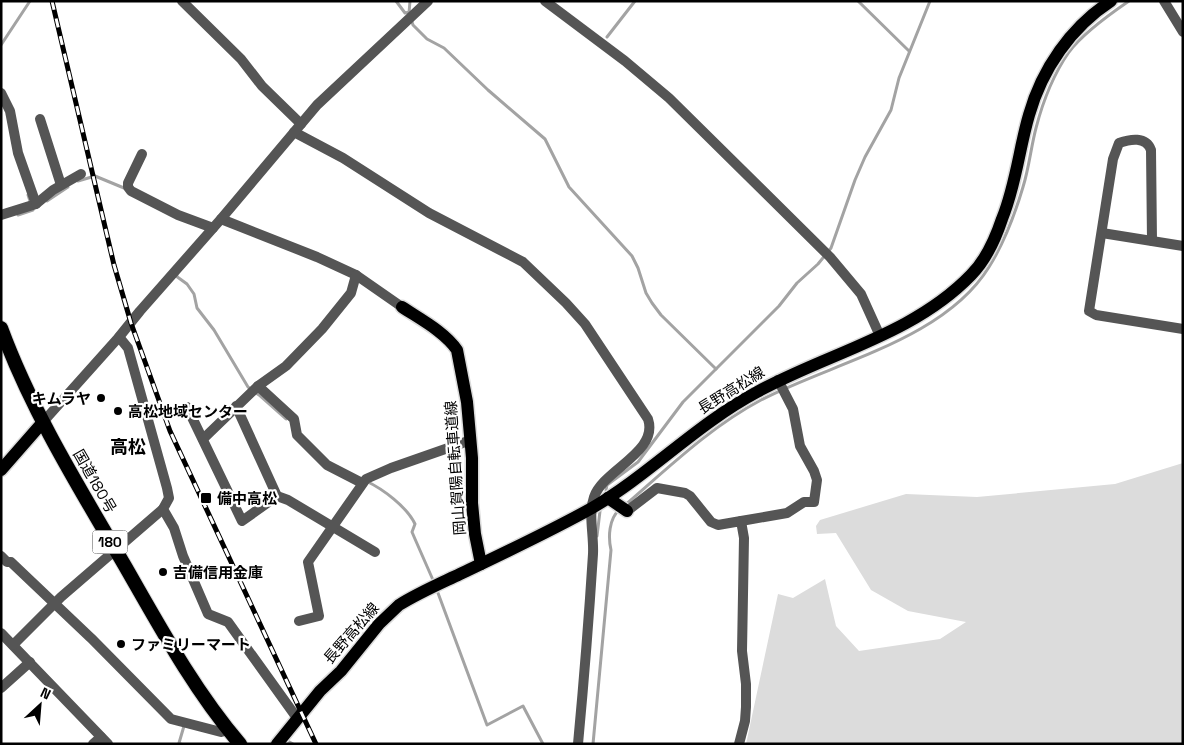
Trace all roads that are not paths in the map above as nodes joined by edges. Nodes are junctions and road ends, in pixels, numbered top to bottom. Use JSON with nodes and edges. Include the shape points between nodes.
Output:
{"nodes":[{"id":1,"x":182,"y":1,"type":"edge"},
{"id":2,"x":428,"y":1,"type":"edge"},
{"id":3,"x":545,"y":1,"type":"edge"},
{"id":4,"x":1111,"y":1,"type":"edge"},
{"id":5,"x":1164,"y":1,"type":"edge"},
{"id":6,"x":1183,"y":32,"type":"edge"},
{"id":7,"x":1,"y":93,"type":"edge"},
{"id":8,"x":40,"y":119,"type":"dead end"},
{"id":9,"x":297,"y":131,"type":"junction"},
{"id":10,"x":142,"y":154,"type":"dead end"},
{"id":11,"x":81,"y":174,"type":"dead end"},
{"id":12,"x":61,"y":185,"type":"junction"},
{"id":13,"x":32,"y":205,"type":"junction"},
{"id":14,"x":1,"y":215,"type":"edge"},
{"id":15,"x":223,"y":220,"type":"junction"},
{"id":16,"x":213,"y":228,"type":"junction"},
{"id":17,"x":1102,"y":233,"type":"junction"},
{"id":18,"x":1152,"y":241,"type":"junction"},
{"id":19,"x":1183,"y":246,"type":"edge"},
{"id":20,"x":356,"y":275,"type":"junction"},
{"id":21,"x":402,"y":307,"type":"joint"},
{"id":22,"x":1,"y":328,"type":"edge"},
{"id":23,"x":1183,"y":328,"type":"edge"},
{"id":24,"x":880,"y":336,"type":"junction"},
{"id":25,"x":120,"y":337,"type":"junction"},
{"id":26,"x":781,"y":386,"type":"junction"},
{"id":27,"x":255,"y":389,"type":"junction"},
{"id":28,"x":236,"y":406,"type":"junction"},
{"id":29,"x":187,"y":407,"type":"dead end"},
{"id":30,"x":43,"y":422,"type":"junction"},
{"id":31,"x":202,"y":439,"type":"junction"},
{"id":32,"x":471,"y":440,"type":"junction"},
{"id":33,"x":1,"y":470,"type":"edge"},
{"id":34,"x":364,"y":481,"type":"junction"},
{"id":35,"x":277,"y":496,"type":"junction"},
{"id":36,"x":619,"y":506,"type":"junction"},
{"id":37,"x":592,"y":507,"type":"junction"},
{"id":38,"x":163,"y":509,"type":"junction"},
{"id":39,"x":741,"y":521,"type":"junction"},
{"id":40,"x":332,"y":526,"type":"junction"},
{"id":41,"x":115,"y":550,"type":"junction"},
{"id":42,"x":375,"y":552,"type":"dead end"},
{"id":43,"x":1,"y":556,"type":"edge"},
{"id":44,"x":481,"y":564,"type":"junction"},
{"id":45,"x":55,"y":604,"type":"junction"},
{"id":46,"x":299,"y":621,"type":"dead end"},
{"id":47,"x":1,"y":633,"type":"edge"},
{"id":48,"x":13,"y":645,"type":"junction"},
{"id":49,"x":30,"y":662,"type":"junction"},
{"id":50,"x":1,"y":688,"type":"edge"},
{"id":51,"x":297,"y":718,"type":"junction"},
{"id":52,"x":228,"y":730,"type":"junction"},
{"id":53,"x":101,"y":741,"type":"edge"},
{"id":54,"x":240,"y":744,"type":"edge"},
{"id":55,"x":277,"y":744,"type":"edge"},
{"id":56,"x":578,"y":744,"type":"edge"},
{"id":57,"x":739,"y":744,"type":"edge"}],
"edges":[{"from":1,"to":9,"type":"street","via":[[241,58]]},
{"from":2,"to":9,"type":"street","via":[[317,105]]},
{"from":3,"to":24,"type":"street","via":[[625,60],[669,98],[830,257],[861,294]]},
{"from":4,"to":24,"type":"main road","name":"長野高松線","via":[[1067,40],[1046,73],[1029,114],[1007,208],[995,238],[974,273],[925,313]]},
{"from":5,"to":6,"type":"street"},
{"from":7,"to":13,"type":"street","via":[[10,110]]},
{"from":8,"to":12,"type":"street"},
{"from":9,"to":15,"type":"street"},
{"from":9,"to":37,"type":"street","via":[[429,213],[523,262],[585,324],[650,426],[649,434],[634,455],[604,480]]},
{"from":10,"to":16,"type":"street","via":[[128,183],[131,191],[178,215]]},
{"from":11,"to":12,"type":"street"},
{"from":12,"to":13,"type":"street"},
{"from":13,"to":14,"type":"street"},
{"from":15,"to":16,"type":"street"},
{"from":15,"to":20,"type":"street"},
{"from":16,"to":25,"type":"street"},
{"from":17,"to":18,"type":"street"},
{"from":17,"to":18,"type":"street","via":[[1113,158],[1119,143],[1139,139],[1152,150]]},
{"from":17,"to":23,"type":"street","via":[[1089,311],[1096,315]]},
{"from":18,"to":19,"type":"street"},
{"from":20,"to":21,"type":"street"},
{"from":20,"to":27,"type":"street","via":[[350,293],[322,329],[286,366]]},
{"from":21,"to":32,"type":"main road","name":"岡山賀陽自転車道線","via":[[444,336],[457,350]]},
{"from":22,"to":30,"type":"highway","name":"国道180号","number":"180"},
{"from":24,"to":26,"type":"main road","name":"長野高松線"},
{"from":25,"to":30,"type":"street"},
{"from":25,"to":38,"type":"street","via":[[128,348],[167,488],[169,498]]},
{"from":26,"to":36,"type":"main road","name":"長野高松線","via":[[735,404],[699,429],[651,468]]},
{"from":26,"to":39,"type":"street","via":[[793,410],[800,446],[817,480],[814,502],[804,502],[787,513]]},
{"from":27,"to":28,"type":"street"},
{"from":27,"to":34,"type":"street","via":[[294,419],[297,435],[327,465]]},
{"from":28,"to":31,"type":"street"},
{"from":28,"to":35,"type":"street"},
{"from":29,"to":31,"type":"street"},
{"from":30,"to":33,"type":"main road"},
{"from":30,"to":41,"type":"highway","name":"国道180号","number":"180"},
{"from":31,"to":35,"type":"street","via":[[242,521]]},
{"from":32,"to":34,"type":"street"},
{"from":32,"to":44,"type":"main road","name":"岡山賀陽自転車道線","via":[[472,503]]},
{"from":34,"to":40,"type":"street"},
{"from":35,"to":40,"type":"street"},
{"from":36,"to":37,"type":"main road","name":"長野高松線"},
{"from":36,"to":39,"type":"street","via":[[657,488],[690,496],[711,522],[718,525]]},
{"from":37,"to":44,"type":"main road","name":"長野高松線"},
{"from":37,"to":56,"type":"street","via":[[593,558]]},
{"from":38,"to":41,"type":"street"},
{"from":38,"to":51,"type":"street","via":[[174,528],[182,556],[208,614],[228,622]]},
{"from":39,"to":57,"type":"street","via":[[744,538],[742,651],[746,707]]},
{"from":40,"to":42,"type":"street"},
{"from":40,"to":46,"type":"street","via":[[308,562],[319,616]]},
{"from":41,"to":45,"type":"street"},
{"from":41,"to":52,"type":"highway","name":"国道180号","number":"180","via":[[194,683]]},
{"from":43,"to":45,"type":"street"},
{"from":44,"to":51,"type":"main road","name":"長野高松線","via":[[392,610]]},
{"from":45,"to":48,"type":"street"},
{"from":45,"to":52,"type":"street","via":[[171,719],[221,732]]},
{"from":47,"to":48,"type":"street"},
{"from":48,"to":49,"type":"street"},
{"from":49,"to":50,"type":"street"},
{"from":49,"to":53,"type":"street"},
{"from":51,"to":55,"type":"main road","name":"長野高松線"},
{"from":52,"to":54,"type":"highway","name":"国道180号","number":"180"}]}
